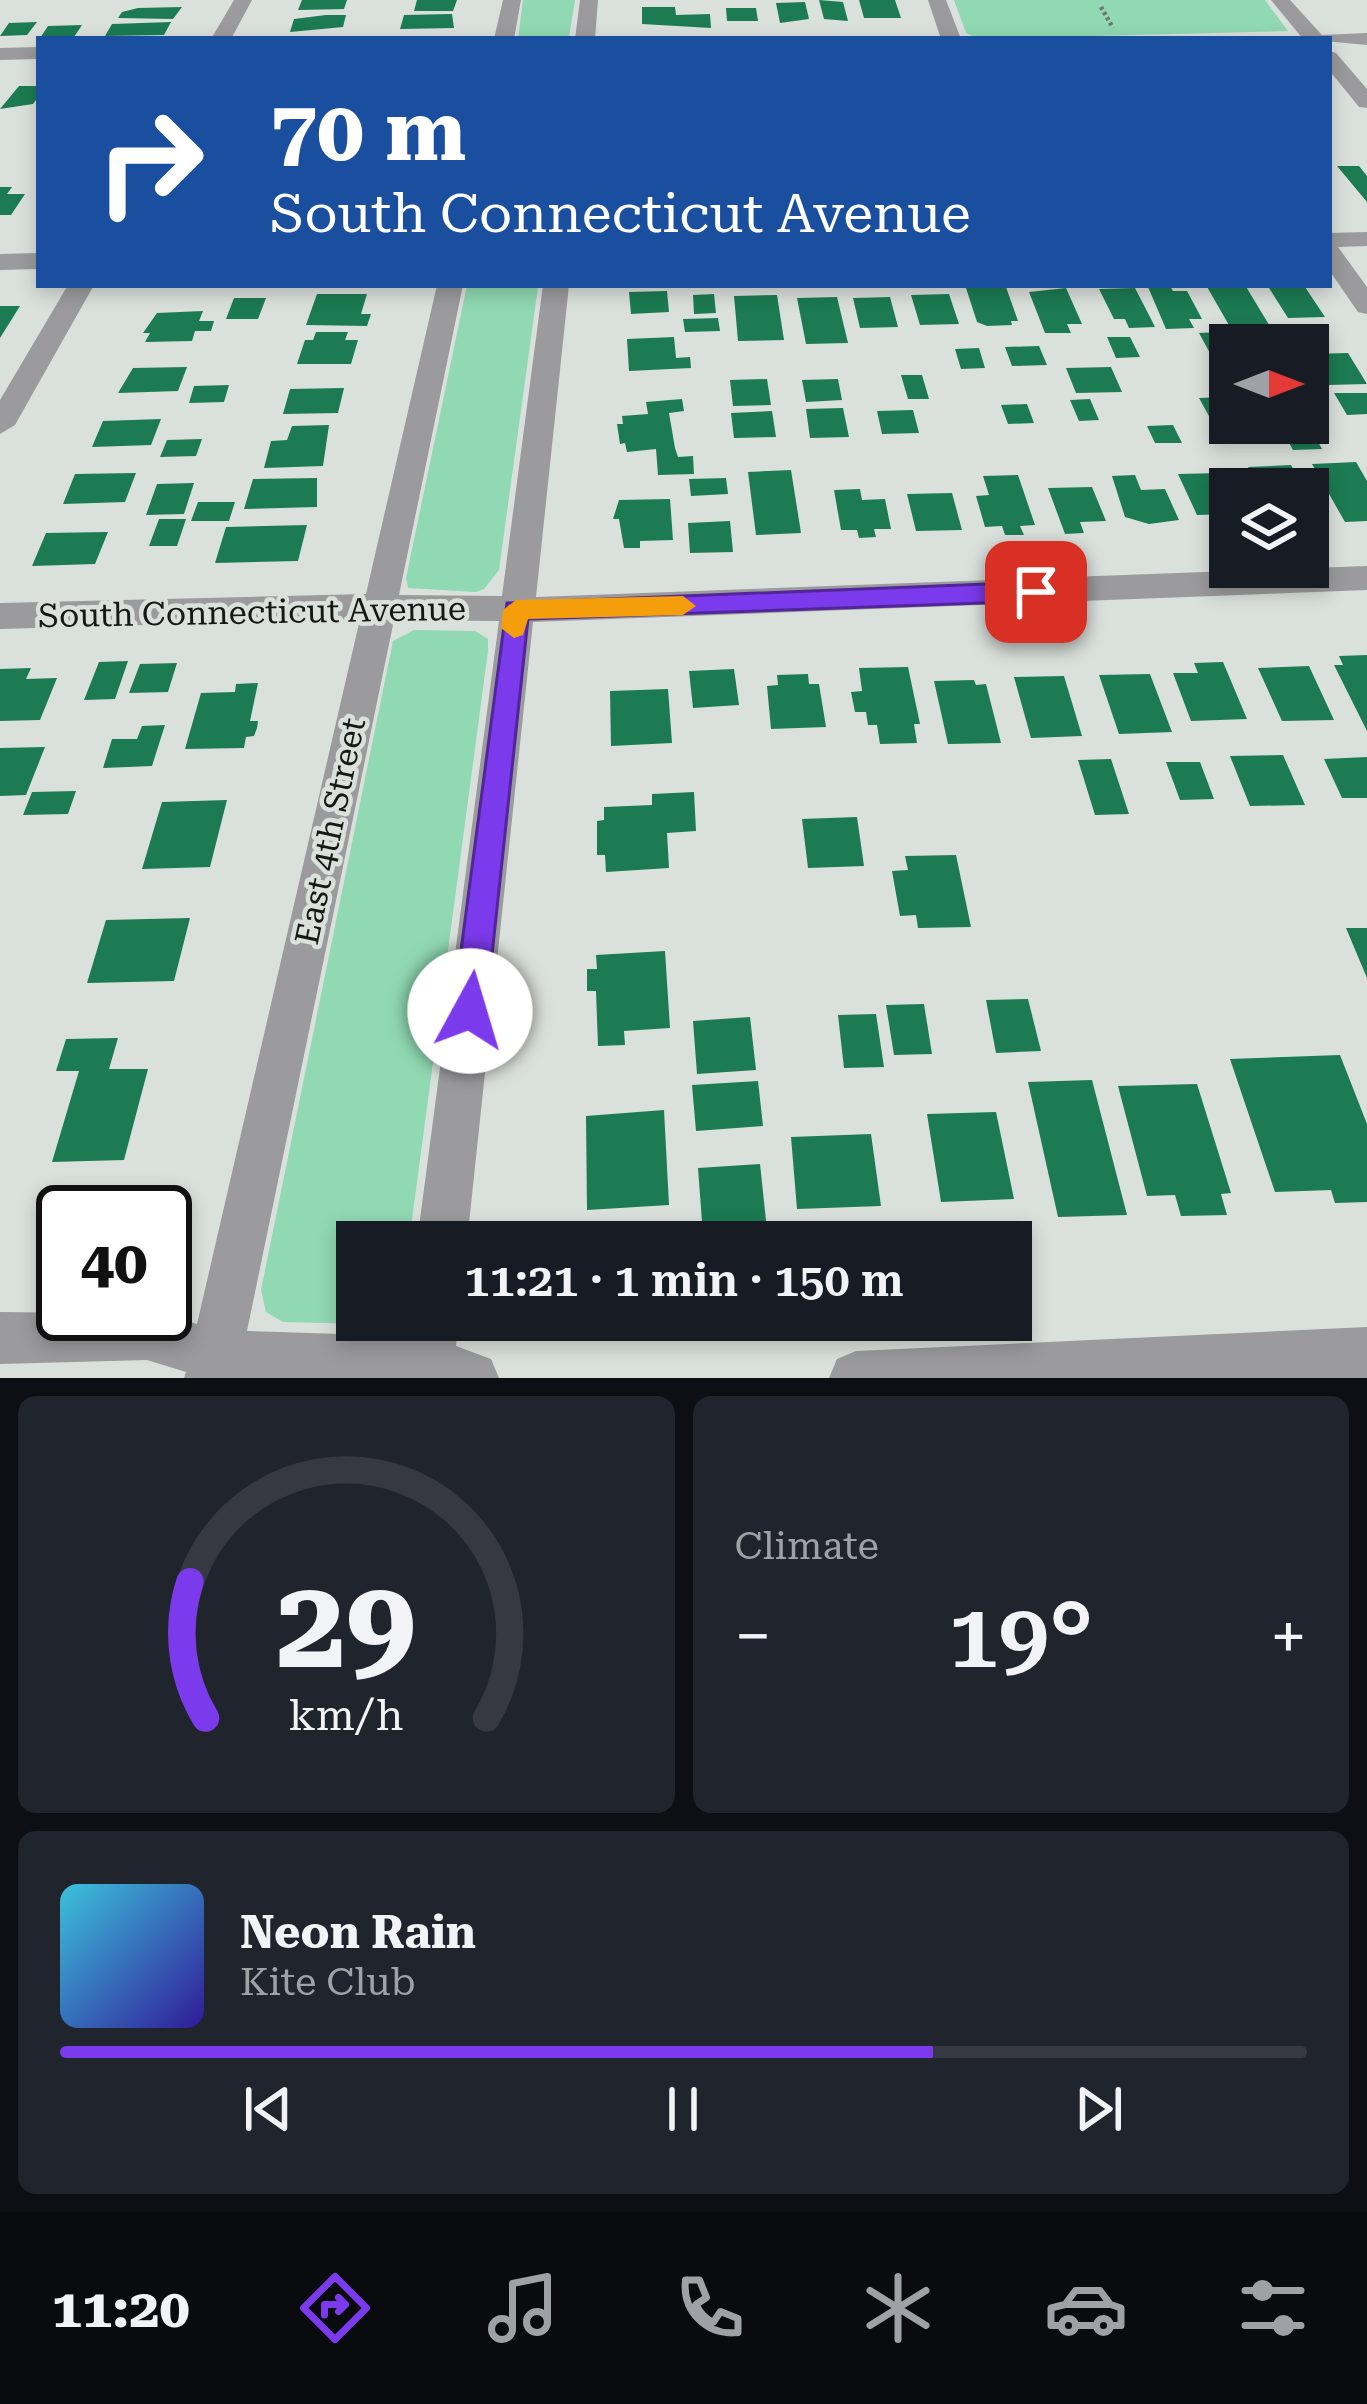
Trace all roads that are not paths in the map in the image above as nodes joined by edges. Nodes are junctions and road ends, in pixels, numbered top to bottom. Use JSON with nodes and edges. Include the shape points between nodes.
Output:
{"nodes":[{"id":1,"x":243,"y":0,"type":"edge"},
{"id":2,"x":512,"y":0,"type":"edge"},
{"id":3,"x":589,"y":0,"type":"edge"},
{"id":4,"x":937,"y":0,"type":"edge"},
{"id":5,"x":1280,"y":0,"type":"edge"},
{"id":6,"x":223,"y":36,"type":"edge"},
{"id":7,"x":505,"y":36,"type":"edge"},
{"id":8,"x":585,"y":36,"type":"edge"},
{"id":9,"x":950,"y":36,"type":"edge"},
{"id":10,"x":1311,"y":36,"type":"edge"},
{"id":11,"x":1332,"y":39,"type":"edge"},
{"id":12,"x":1367,"y":39,"type":"edge"},
{"id":13,"x":36,"y":53,"type":"edge"},
{"id":14,"x":0,"y":54,"type":"edge"},
{"id":15,"x":1332,"y":61,"type":"edge"},
{"id":16,"x":1367,"y":102,"type":"edge"},
{"id":17,"x":1367,"y":239,"type":"edge"},
{"id":18,"x":1332,"y":240,"type":"edge"},
{"id":19,"x":1332,"y":256,"type":"edge"},
{"id":20,"x":36,"y":261,"type":"edge"},
{"id":21,"x":0,"y":262,"type":"edge"},
{"id":22,"x":79,"y":288,"type":"edge"},
{"id":23,"x":449,"y":288,"type":"edge"},
{"id":24,"x":556,"y":288,"type":"edge"},
{"id":25,"x":1367,"y":306,"type":"edge"},
{"id":26,"x":0,"y":425,"type":"edge"},
{"id":27,"x":1367,"y":578,"type":"edge"},
{"id":28,"x":380,"y":608,"type":"junction"},
{"id":29,"x":516,"y":610,"type":"junction"},
{"id":30,"x":0,"y":616,"type":"edge"},
{"id":31,"x":444,"y":1221,"type":"edge"},
{"id":32,"x":0,"y":1338,"type":"edge"},
{"id":33,"x":1367,"y":1353,"type":"edge"},
{"id":34,"x":439,"y":1360,"type":"edge"},
{"id":35,"x":214,"y":1367,"type":"edge"},
{"id":36,"x":856,"y":1378,"type":"edge"}],
"edges":[{"from":1,"to":6,"type":"street"},
{"from":2,"to":7,"type":"street"},
{"from":3,"to":8,"type":"street"},
{"from":4,"to":9,"type":"street"},
{"from":5,"to":10,"type":"street"},
{"from":11,"to":12,"type":"street"},
{"from":13,"to":14,"type":"street"},
{"from":15,"to":16,"type":"street"},
{"from":17,"to":18,"type":"street"},
{"from":19,"to":25,"type":"street"},
{"from":20,"to":21,"type":"street"},
{"from":22,"to":26,"type":"street"},
{"from":23,"to":28,"type":"street","name":"East 4th Street"},
{"from":24,"to":29,"type":"street"},
{"from":27,"to":29,"type":"street","name":"South Connecticut Avenue"},
{"from":28,"to":29,"type":"street","name":"South Connecticut Avenue"},
{"from":28,"to":30,"type":"street","name":"South Connecticut Avenue"},
{"from":28,"to":35,"type":"street","name":"East 4th Street"},
{"from":29,"to":31,"type":"street"},
{"from":32,"to":35,"type":"street","via":[[147,1334]]},
{"from":33,"to":36,"type":"street"},
{"from":34,"to":35,"type":"street"}]}
